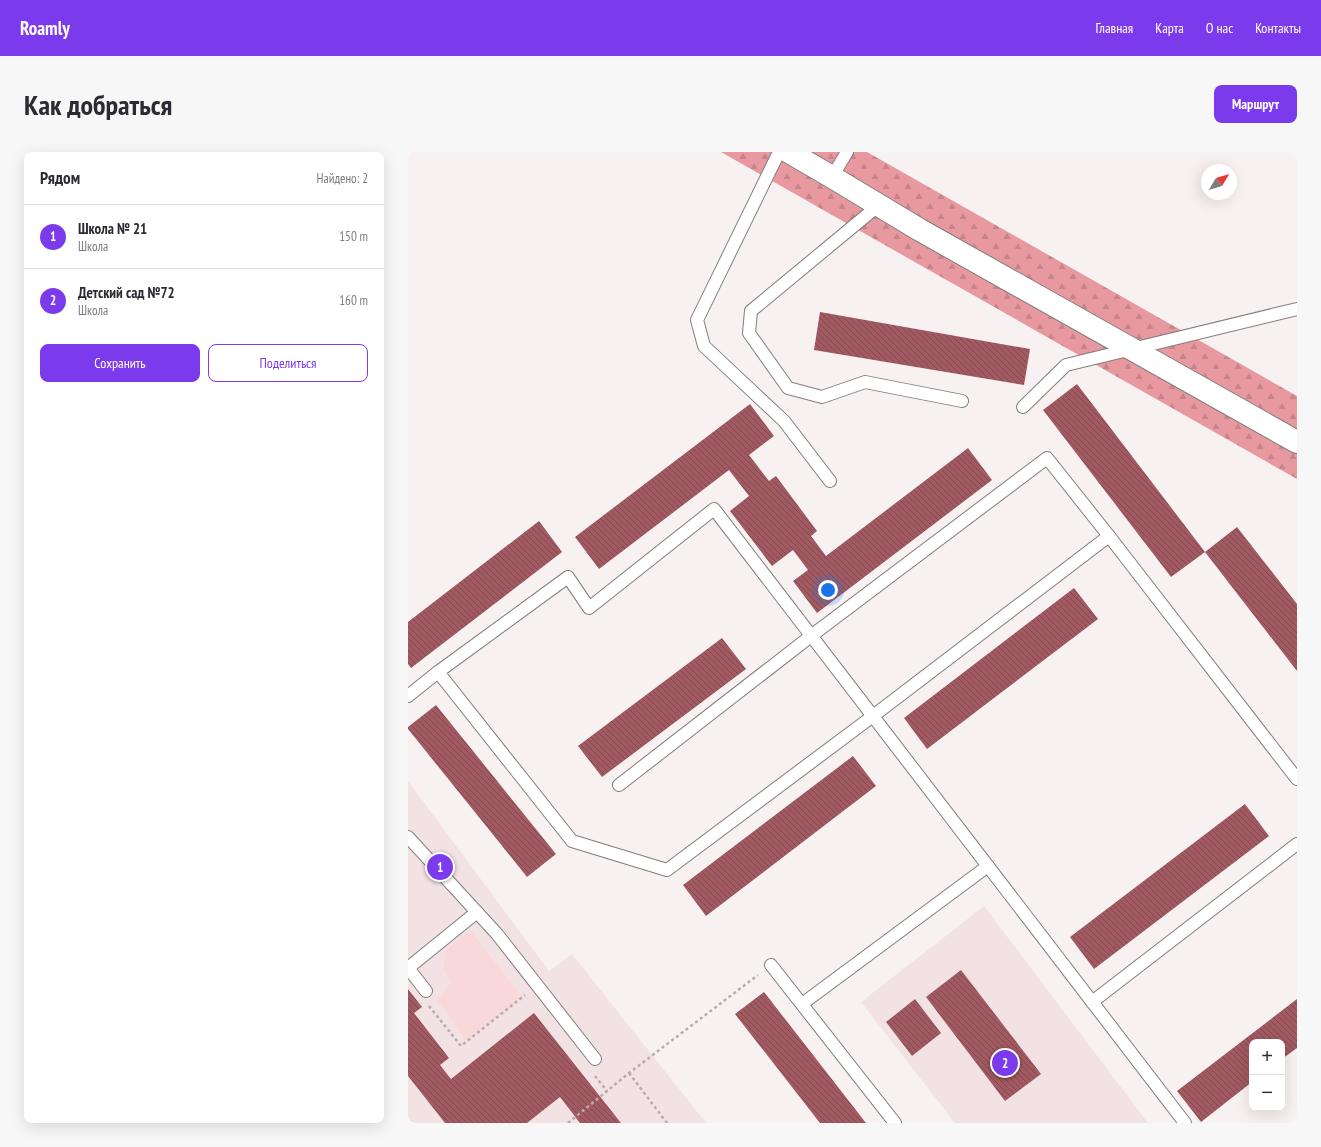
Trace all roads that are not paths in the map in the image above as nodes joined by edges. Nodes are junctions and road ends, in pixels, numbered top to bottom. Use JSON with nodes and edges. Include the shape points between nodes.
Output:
{"nodes":[{"id":1,"x":779,"y":152,"type":"edge"},
{"id":2,"x":789,"y":152,"type":"edge"},
{"id":3,"x":847,"y":152,"type":"edge"},
{"id":4,"x":832,"y":177,"type":"junction"},
{"id":5,"x":879,"y":205,"type":"junction"},
{"id":6,"x":1297,"y":309,"type":"edge"},
{"id":7,"x":1132,"y":349,"type":"junction"},
{"id":8,"x":962,"y":401,"type":"dead end"},
{"id":9,"x":1023,"y":407,"type":"dead end"},
{"id":10,"x":1297,"y":442,"type":"edge"},
{"id":11,"x":830,"y":481,"type":"dead end"},
{"id":12,"x":1110,"y":536,"type":"junction"},
{"id":13,"x":811,"y":636,"type":"junction"},
{"id":14,"x":438,"y":672,"type":"junction"},
{"id":15,"x":408,"y":696,"type":"edge"},
{"id":16,"x":873,"y":716,"type":"junction"},
{"id":17,"x":1297,"y":779,"type":"edge"},
{"id":18,"x":619,"y":785,"type":"dead end"},
{"id":19,"x":408,"y":837,"type":"edge"},
{"id":20,"x":1297,"y":844,"type":"edge"},
{"id":21,"x":988,"y":866,"type":"junction"},
{"id":22,"x":476,"y":912,"type":"junction"},
{"id":23,"x":771,"y":965,"type":"road end"},
{"id":24,"x":408,"y":968,"type":"edge"},
{"id":25,"x":426,"y":991,"type":"dead end"},
{"id":26,"x":1092,"y":1002,"type":"junction"},
{"id":27,"x":802,"y":1004,"type":"junction"},
{"id":28,"x":595,"y":1059,"type":"dead end"},
{"id":29,"x":895,"y":1123,"type":"edge"},
{"id":30,"x":1185,"y":1123,"type":"edge"}],
"edges":[{"from":1,"to":11,"type":"lane","via":[[696,320],[704,346],[784,421]]},
{"from":2,"to":4,"type":"street"},
{"from":3,"to":4,"type":"lane"},
{"from":4,"to":5,"type":"street"},
{"from":5,"to":7,"type":"street"},
{"from":5,"to":8,"type":"lane","via":[[751,311],[749,333],[788,388],[822,397],[865,382]]},
{"from":6,"to":7,"type":"lane"},
{"from":7,"to":9,"type":"lane","via":[[1066,364]]},
{"from":7,"to":10,"type":"street"},
{"from":12,"to":13,"type":"lane","via":[[1047,458]]},
{"from":12,"to":16,"type":"lane"},
{"from":12,"to":17,"type":"lane"},
{"from":13,"to":14,"type":"lane","via":[[714,509],[590,608],[568,577]]},
{"from":13,"to":16,"type":"lane"},
{"from":13,"to":18,"type":"lane"},
{"from":14,"to":15,"type":"lane"},
{"from":14,"to":16,"type":"lane","via":[[572,842],[667,870]]},
{"from":16,"to":21,"type":"lane"},
{"from":19,"to":22,"type":"lane"},
{"from":20,"to":26,"type":"lane"},
{"from":21,"to":26,"type":"lane"},
{"from":21,"to":27,"type":"lane"},
{"from":22,"to":24,"type":"lane"},
{"from":22,"to":28,"type":"lane","via":[[497,934]]},
{"from":23,"to":27,"type":"lane"},
{"from":24,"to":25,"type":"lane"},
{"from":26,"to":30,"type":"lane"},
{"from":27,"to":29,"type":"lane"}]}
